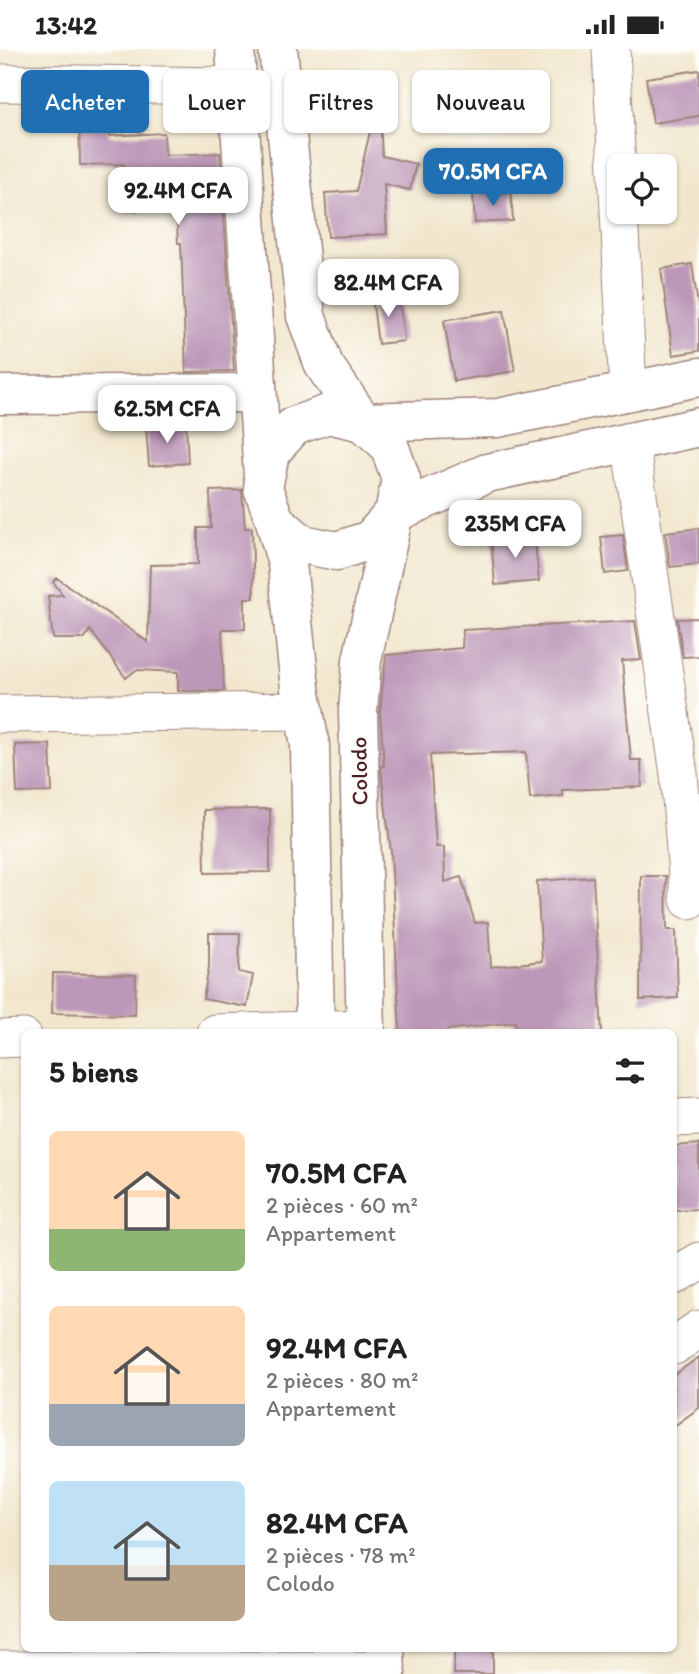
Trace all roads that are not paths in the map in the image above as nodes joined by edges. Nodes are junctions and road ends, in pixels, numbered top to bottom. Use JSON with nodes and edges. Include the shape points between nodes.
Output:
{"nodes":[{"id":1,"x":235,"y":49,"type":"edge"},
{"id":2,"x":278,"y":49,"type":"edge"},
{"id":3,"x":611,"y":49,"type":"edge"},
{"id":4,"x":237,"y":70,"type":"edge"},
{"id":5,"x":0,"y":83,"type":"edge"},
{"id":6,"x":163,"y":85,"type":"edge"},
{"id":7,"x":242,"y":133,"type":"edge"},
{"id":8,"x":699,"y":377,"type":"edge"},
{"id":9,"x":628,"y":392,"type":"junction"},
{"id":10,"x":257,"y":393,"type":"junction"},
{"id":11,"x":0,"y":395,"type":"edge"},
{"id":12,"x":363,"y":422,"type":"junction"},
{"id":13,"x":699,"y":427,"type":"edge"},
{"id":14,"x":631,"y":441,"type":"junction"},
{"id":15,"x":269,"y":505,"type":"junction"},
{"id":16,"x":394,"y":513,"type":"junction"},
{"id":17,"x":304,"y":711,"type":"junction"},
{"id":18,"x":0,"y":714,"type":"edge"},
{"id":19,"x":689,"y":773,"type":"edge"},
{"id":20,"x":689,"y":900,"type":"dead end"},
{"id":21,"x":314,"y":1029,"type":"edge"},
{"id":22,"x":366,"y":1029,"type":"edge"},
{"id":23,"x":21,"y":1038,"type":"edge"},
{"id":24,"x":0,"y":1039,"type":"edge"},
{"id":25,"x":699,"y":1117,"type":"edge"},
{"id":26,"x":677,"y":1118,"type":"edge"},
{"id":27,"x":699,"y":1261,"type":"edge"},
{"id":28,"x":677,"y":1274,"type":"edge"},
{"id":29,"x":699,"y":1329,"type":"edge"},
{"id":30,"x":677,"y":1344,"type":"edge"},
{"id":31,"x":333,"y":1664,"type":"edge"},
{"id":32,"x":386,"y":1664,"type":"edge"},
{"id":33,"x":0,"y":1670,"type":"edge"}],
"edges":[{"from":1,"to":4,"type":"main road"},
{"from":2,"to":12,"type":"main road","via":[[306,316],[324,365]]},
{"from":3,"to":9,"type":"street"},
{"from":5,"to":6,"type":"street"},
{"from":7,"to":10,"type":"main road"},
{"from":8,"to":9,"type":"main road"},
{"from":9,"to":12,"type":"main road","via":[[498,418]]},
{"from":10,"to":11,"type":"main road"},
{"from":10,"to":15,"type":"main road"},
{"from":12,"to":15,"type":"main road","via":[[328,414],[294,426],[270,453]]},
{"from":12,"to":16,"type":"main road","via":[[389,445],[401,479]]},
{"from":13,"to":14,"type":"main road"},
{"from":14,"to":16,"type":"main road","via":[[487,473]]},
{"from":14,"to":19,"type":"street"},
{"from":15,"to":16,"type":"main road","via":[[302,544],[337,551],[370,540]]},
{"from":15,"to":17,"type":"main road","via":[[287,564]]},
{"from":16,"to":22,"type":"main road","name":"Colodo","via":[[362,660],[358,711]]},
{"from":17,"to":18,"type":"street"},
{"from":17,"to":21,"type":"main road","via":[[310,745]]},
{"from":19,"to":20,"type":"street"},
{"from":23,"to":24,"type":"street"},
{"from":25,"to":26,"type":"street"},
{"from":27,"to":28,"type":"street"},
{"from":29,"to":30,"type":"street"},
{"from":31,"to":32,"type":"street"},
{"from":31,"to":33,"type":"street"}]}
